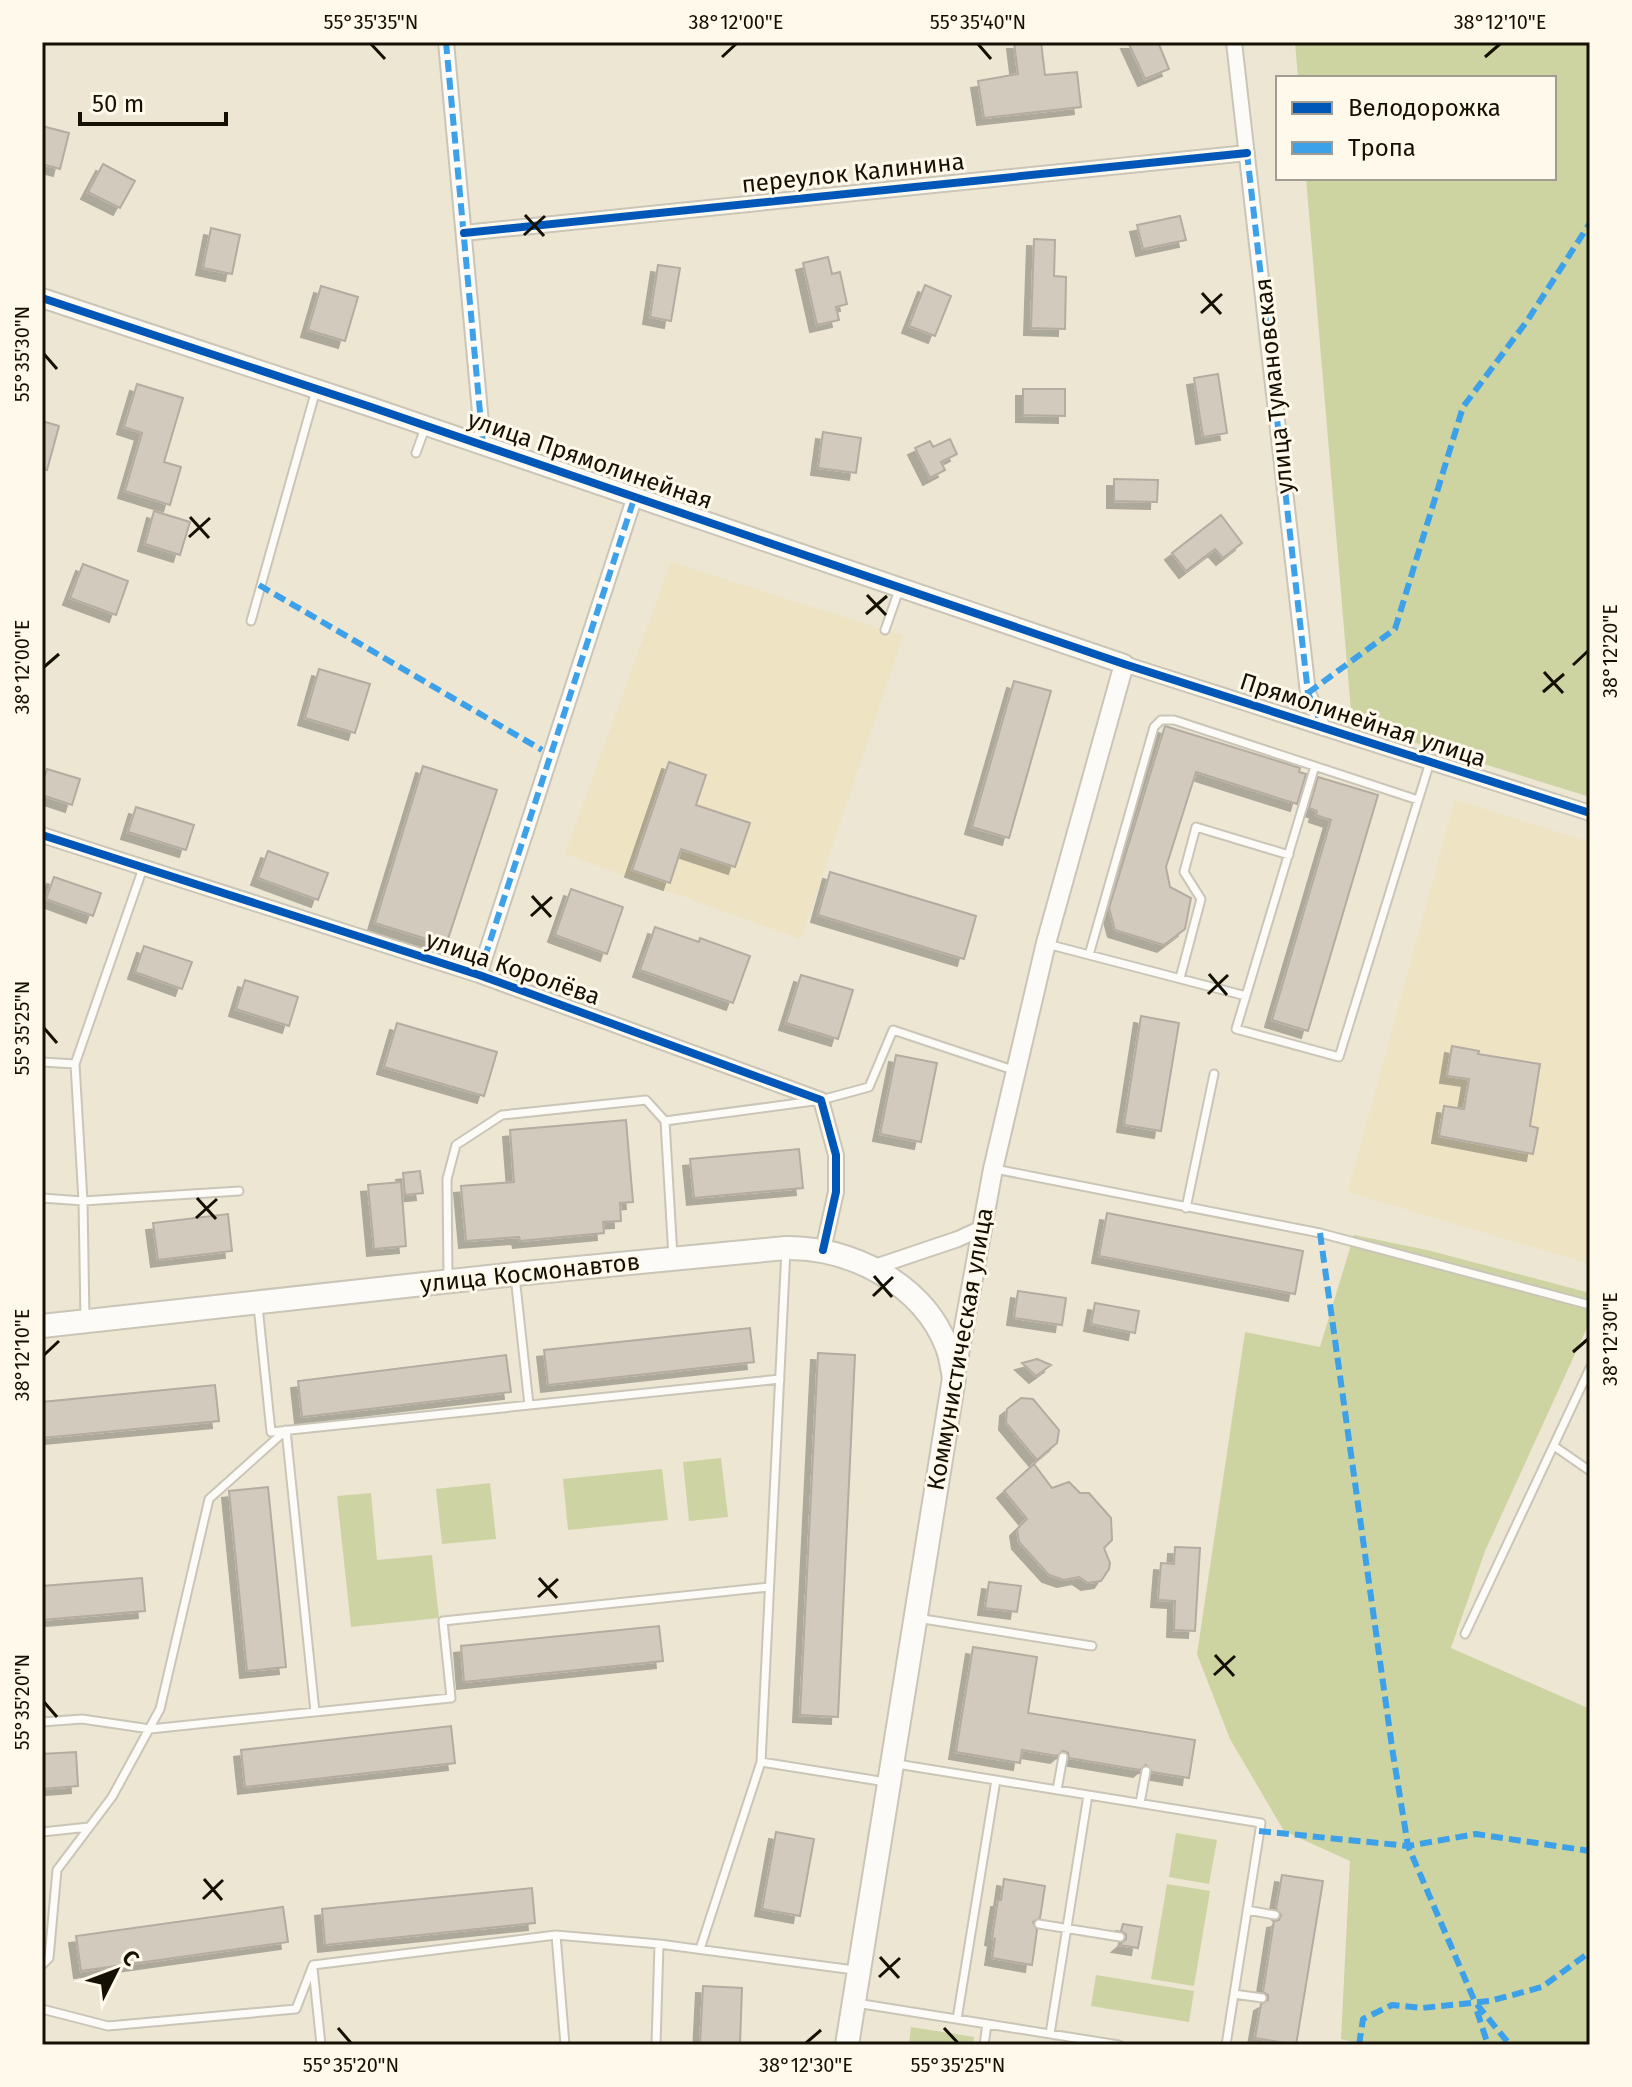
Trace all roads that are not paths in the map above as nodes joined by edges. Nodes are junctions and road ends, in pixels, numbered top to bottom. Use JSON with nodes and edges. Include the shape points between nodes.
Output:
{"nodes":[{"id":1,"x":446,"y":42,"type":"edge"},
{"id":2,"x":1234,"y":42,"type":"edge"},
{"id":3,"x":1247,"y":153,"type":"junction"},
{"id":4,"x":464,"y":233,"type":"junction"},
{"id":5,"x":42,"y":298,"type":"edge"},
{"id":6,"x":316,"y":388,"type":"junction"},
{"id":7,"x":426,"y":426,"type":"junction"},
{"id":8,"x":483,"y":445,"type":"junction"},
{"id":9,"x":416,"y":453,"type":"dead end"},
{"id":10,"x":635,"y":496,"type":"junction"},
{"id":11,"x":900,"y":587,"type":"junction"},
{"id":12,"x":251,"y":621,"type":"dead end"},
{"id":13,"x":885,"y":630,"type":"dead end"},
{"id":14,"x":1124,"y":664,"type":"junction"},
{"id":15,"x":1323,"y":728,"type":"junction"},
{"id":16,"x":1430,"y":762,"type":"junction"},
{"id":17,"x":1315,"y":766,"type":"junction"},
{"id":18,"x":1418,"y":800,"type":"junction"},
{"id":19,"x":1590,"y":813,"type":"edge"},
{"id":20,"x":42,"y":835,"type":"edge"},
{"id":21,"x":1289,"y":855,"type":"junction"},
{"id":22,"x":143,"y":868,"type":"junction"},
{"id":23,"x":1046,"y":943,"type":"junction"},
{"id":24,"x":1089,"y":955,"type":"junction"},
{"id":25,"x":479,"y":975,"type":"junction"},
{"id":26,"x":1180,"y":978,"type":"junction"},
{"id":27,"x":1246,"y":996,"type":"junction"},
{"id":28,"x":42,"y":1062,"type":"edge"},
{"id":29,"x":75,"y":1064,"type":"junction"},
{"id":30,"x":1016,"y":1071,"type":"junction"},
{"id":31,"x":1214,"y":1074,"type":"dead end"},
{"id":32,"x":821,"y":1100,"type":"junction"},
{"id":33,"x":665,"y":1121,"type":"junction"},
{"id":34,"x":993,"y":1169,"type":"junction"},
{"id":35,"x":239,"y":1191,"type":"dead end"},
{"id":36,"x":42,"y":1198,"type":"edge"},
{"id":37,"x":83,"y":1201,"type":"junction"},
{"id":38,"x":1186,"y":1208,"type":"junction"},
{"id":39,"x":982,"y":1228,"type":"junction"},
{"id":40,"x":786,"y":1248,"type":"junction"},
{"id":41,"x":823,"y":1250,"type":"junction"},
{"id":42,"x":673,"y":1259,"type":"junction"},
{"id":43,"x":875,"y":1267,"type":"junction"},
{"id":44,"x":515,"y":1274,"type":"junction"},
{"id":45,"x":449,"y":1281,"type":"junction"},
{"id":46,"x":258,"y":1302,"type":"junction"},
{"id":47,"x":1590,"y":1305,"type":"edge"},
{"id":48,"x":85,"y":1321,"type":"junction"},
{"id":49,"x":42,"y":1326,"type":"edge"},
{"id":50,"x":1590,"y":1368,"type":"edge"},
{"id":51,"x":954,"y":1378,"type":"junction"},
{"id":52,"x":780,"y":1379,"type":"junction"},
{"id":53,"x":529,"y":1405,"type":"junction"},
{"id":54,"x":286,"y":1430,"type":"junction"},
{"id":55,"x":1554,"y":1446,"type":"junction"},
{"id":56,"x":1590,"y":1471,"type":"edge"},
{"id":57,"x":769,"y":1587,"type":"junction"},
{"id":58,"x":915,"y":1617,"type":"junction"},
{"id":59,"x":1465,"y":1634,"type":"dead end"},
{"id":60,"x":1092,"y":1646,"type":"dead end"},
{"id":61,"x":315,"y":1712,"type":"junction"},
{"id":62,"x":42,"y":1722,"type":"edge"},
{"id":63,"x":150,"y":1729,"type":"junction"},
{"id":64,"x":1063,"y":1757,"type":"dead end"},
{"id":65,"x":761,"y":1762,"type":"junction"},
{"id":66,"x":1146,"y":1771,"type":"dead end"},
{"id":67,"x":890,"y":1773,"type":"junction"},
{"id":68,"x":996,"y":1780,"type":"junction"},
{"id":69,"x":1057,"y":1790,"type":"junction"},
{"id":70,"x":1088,"y":1795,"type":"junction"},
{"id":71,"x":1140,"y":1803,"type":"junction"},
{"id":72,"x":89,"y":1827,"type":"junction"},
{"id":73,"x":42,"y":1832,"type":"edge"},
{"id":74,"x":1247,"y":1910,"type":"junction"},
{"id":75,"x":1275,"y":1915,"type":"dead end"},
{"id":76,"x":1039,"y":1924,"type":"dead end"},
{"id":77,"x":1066,"y":1928,"type":"junction"},
{"id":78,"x":556,"y":1935,"type":"junction"},
{"id":79,"x":1120,"y":1937,"type":"dead end"},
{"id":80,"x":659,"y":1944,"type":"junction"},
{"id":81,"x":700,"y":1949,"type":"junction"},
{"id":82,"x":42,"y":1965,"type":"edge"},
{"id":83,"x":313,"y":1965,"type":"junction"},
{"id":84,"x":858,"y":1971,"type":"junction"},
{"id":85,"x":1234,"y":1994,"type":"junction"},
{"id":86,"x":1262,"y":1998,"type":"dead end"},
{"id":87,"x":853,"y":2003,"type":"junction"},
{"id":88,"x":42,"y":2009,"type":"edge"},
{"id":89,"x":957,"y":2019,"type":"junction"},
{"id":90,"x":987,"y":2024,"type":"junction"},
{"id":91,"x":1050,"y":2034,"type":"junction"},
{"id":92,"x":321,"y":2045,"type":"edge"},
{"id":93,"x":565,"y":2045,"type":"edge"},
{"id":94,"x":656,"y":2045,"type":"edge"},
{"id":95,"x":847,"y":2045,"type":"edge"},
{"id":96,"x":984,"y":2045,"type":"edge"},
{"id":97,"x":1119,"y":2045,"type":"edge"},
{"id":98,"x":1226,"y":2045,"type":"edge"}],
"edges":[{"from":1,"to":4,"type":"street"},
{"from":2,"to":3,"type":"street","name":"улица Тумановская"},
{"from":3,"to":4,"type":"street","name":"переулок Калинина"},
{"from":3,"to":15,"type":"street","name":"улица Тумановская","via":[[1308,693]]},
{"from":4,"to":8,"type":"street"},
{"from":5,"to":6,"type":"street","name":"улица Прямолинейная"},
{"from":6,"to":7,"type":"street","name":"улица Прямолинейная"},
{"from":6,"to":12,"type":"lane"},
{"from":7,"to":8,"type":"street","name":"улица Прямолинейная"},
{"from":7,"to":9,"type":"lane"},
{"from":8,"to":10,"type":"street","name":"улица Прямолинейная"},
{"from":10,"to":11,"type":"street","name":"улица Прямолинейная"},
{"from":10,"to":25,"type":"street"},
{"from":11,"to":13,"type":"lane"},
{"from":11,"to":14,"type":"street","name":"улица Прямолинейная"},
{"from":14,"to":15,"type":"street","name":"Прямолинейная улица"},
{"from":14,"to":23,"type":"street","name":"Коммунистическая улица"},
{"from":15,"to":16,"type":"street","name":"Прямолинейная улица"},
{"from":16,"to":18,"type":"lane"},
{"from":16,"to":19,"type":"street","name":"Прямолинейная улица"},
{"from":17,"to":18,"type":"lane"},
{"from":17,"to":21,"type":"lane"},
{"from":17,"to":24,"type":"lane","via":[[1161,720],[1154,727]]},
{"from":18,"to":27,"type":"lane","via":[[1339,1057],[1236,1029]]},
{"from":20,"to":22,"type":"street","name":"улица Королёва"},
{"from":21,"to":26,"type":"lane","via":[[1196,827],[1184,872],[1201,899]]},
{"from":21,"to":27,"type":"lane"},
{"from":22,"to":25,"type":"street","name":"улица Королёва"},
{"from":22,"to":29,"type":"lane"},
{"from":23,"to":24,"type":"lane"},
{"from":23,"to":30,"type":"street","name":"Коммунистическая улица"},
{"from":24,"to":26,"type":"lane"},
{"from":25,"to":32,"type":"street","name":"улица Королёва"},
{"from":26,"to":27,"type":"lane"},
{"from":28,"to":29,"type":"lane"},
{"from":29,"to":37,"type":"lane"},
{"from":30,"to":32,"type":"lane","via":[[893,1030],[869,1087]]},
{"from":30,"to":34,"type":"street","name":"Коммунистическая улица"},
{"from":31,"to":38,"type":"lane"},
{"from":32,"to":33,"type":"lane"},
{"from":32,"to":41,"type":"street","via":[[836,1155],[836,1192]]},
{"from":33,"to":42,"type":"lane"},
{"from":33,"to":45,"type":"lane","via":[[646,1100],[502,1115],[456,1145],[447,1179]]},
{"from":34,"to":38,"type":"lane"},
{"from":34,"to":39,"type":"street","name":"Коммунистическая улица"},
{"from":35,"to":37,"type":"lane"},
{"from":36,"to":37,"type":"lane"},
{"from":37,"to":48,"type":"lane"},
{"from":38,"to":47,"type":"lane","via":[[1320,1233]]},
{"from":39,"to":43,"type":"street"},
{"from":39,"to":51,"type":"street","name":"Коммунистическая улица"},
{"from":40,"to":41,"type":"main road","name":"улица Космонавтов"},
{"from":40,"to":42,"type":"main road","name":"улица Космонавтов"},
{"from":40,"to":52,"type":"lane"},
{"from":41,"to":43,"type":"main road","name":"улица Космонавтов"},
{"from":42,"to":44,"type":"main road","name":"улица Космонавтов"},
{"from":43,"to":51,"type":"main road","name":"улица Космонавтов","via":[[930,1316],[947,1347]]},
{"from":44,"to":45,"type":"main road","name":"улица Космонавтов"},
{"from":44,"to":53,"type":"lane"},
{"from":45,"to":46,"type":"main road","name":"улица Космонавтов"},
{"from":46,"to":48,"type":"main road","name":"улица Космонавтов"},
{"from":46,"to":54,"type":"lane","via":[[271,1432]]},
{"from":48,"to":49,"type":"main road","name":"улица Космонавтов"},
{"from":50,"to":55,"type":"lane"},
{"from":51,"to":58,"type":"main road","name":"Коммунистическая улица"},
{"from":52,"to":53,"type":"lane"},
{"from":52,"to":57,"type":"lane"},
{"from":53,"to":54,"type":"lane"},
{"from":54,"to":61,"type":"lane"},
{"from":54,"to":63,"type":"lane","via":[[209,1499],[160,1709]]},
{"from":55,"to":56,"type":"lane"},
{"from":55,"to":59,"type":"lane"},
{"from":57,"to":61,"type":"lane","via":[[443,1621],[451,1698]]},
{"from":57,"to":65,"type":"lane"},
{"from":58,"to":60,"type":"lane"},
{"from":58,"to":67,"type":"main road","name":"Коммунистическая улица"},
{"from":61,"to":63,"type":"lane"},
{"from":62,"to":63,"type":"lane","via":[[82,1719]]},
{"from":63,"to":72,"type":"lane"},
{"from":64,"to":69,"type":"lane"},
{"from":65,"to":67,"type":"lane"},
{"from":65,"to":81,"type":"lane"},
{"from":66,"to":71,"type":"lane"},
{"from":67,"to":68,"type":"lane"},
{"from":67,"to":84,"type":"main road","name":"Коммунистическая улица"},
{"from":68,"to":69,"type":"lane"},
{"from":68,"to":89,"type":"lane"},
{"from":69,"to":70,"type":"lane"},
{"from":70,"to":71,"type":"lane"},
{"from":70,"to":77,"type":"lane"},
{"from":71,"to":74,"type":"lane","via":[[1261,1823]]},
{"from":72,"to":73,"type":"lane"},
{"from":72,"to":82,"type":"lane","via":[[57,1870],[49,1958]]},
{"from":74,"to":75,"type":"lane"},
{"from":74,"to":85,"type":"lane"},
{"from":76,"to":77,"type":"lane"},
{"from":77,"to":79,"type":"lane"},
{"from":77,"to":91,"type":"lane"},
{"from":78,"to":80,"type":"lane"},
{"from":78,"to":83,"type":"lane"},
{"from":78,"to":93,"type":"lane"},
{"from":80,"to":81,"type":"lane"},
{"from":80,"to":94,"type":"lane"},
{"from":81,"to":84,"type":"lane"},
{"from":83,"to":88,"type":"lane","via":[[296,2009],[108,2026]]},
{"from":83,"to":92,"type":"lane"},
{"from":84,"to":87,"type":"main road","name":"Коммунистическая улица"},
{"from":85,"to":86,"type":"lane"},
{"from":85,"to":98,"type":"lane"},
{"from":87,"to":89,"type":"lane"},
{"from":87,"to":95,"type":"main road","name":"Коммунистическая улица"},
{"from":89,"to":90,"type":"lane"},
{"from":90,"to":91,"type":"lane"},
{"from":90,"to":96,"type":"lane"},
{"from":91,"to":97,"type":"lane"}]}
